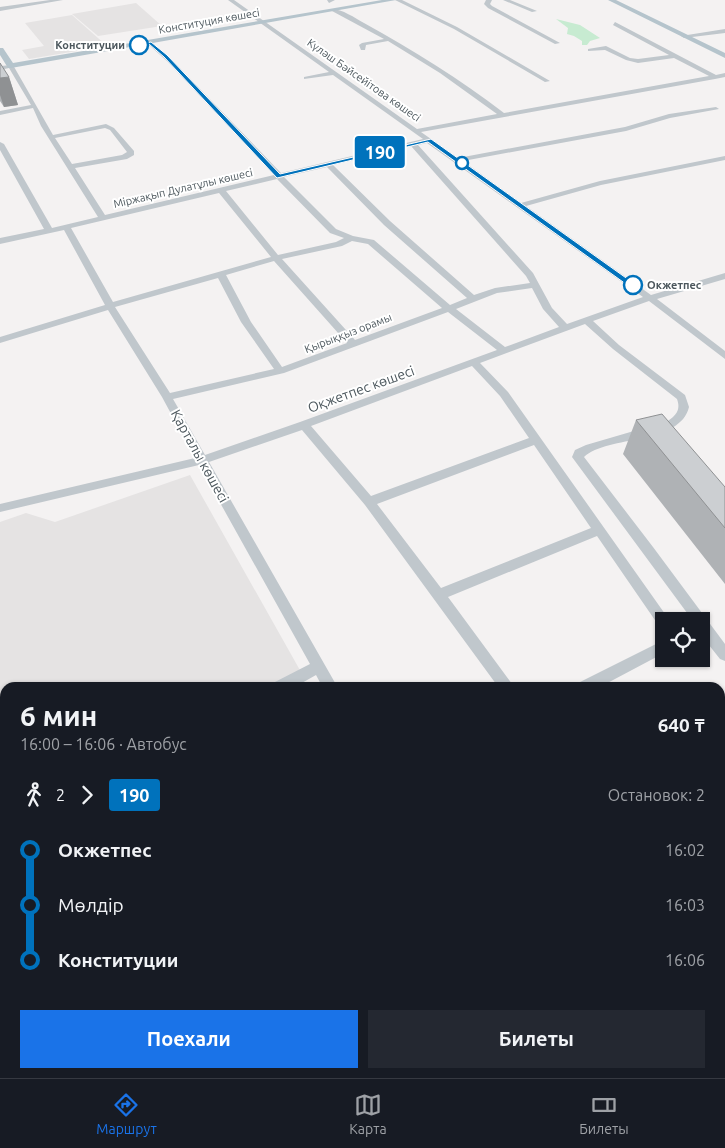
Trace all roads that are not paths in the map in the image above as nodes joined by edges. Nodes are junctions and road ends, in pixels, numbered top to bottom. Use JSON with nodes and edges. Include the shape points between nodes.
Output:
{"nodes":[{"id":1,"x":60,"y":0,"type":"edge"},
{"id":2,"x":231,"y":0,"type":"edge"},
{"id":3,"x":393,"y":0,"type":"edge"},
{"id":4,"x":398,"y":0,"type":"edge"},
{"id":5,"x":489,"y":0,"type":"edge"},
{"id":6,"x":506,"y":0,"type":"edge"},
{"id":7,"x":611,"y":0,"type":"edge"},
{"id":8,"x":0,"y":9,"type":"edge"},
{"id":9,"x":334,"y":10,"type":"junction"},
{"id":10,"x":534,"y":11,"type":"dead end"},
{"id":11,"x":264,"y":22,"type":"junction"},
{"id":12,"x":615,"y":24,"type":"dead end"},
{"id":13,"x":725,"y":30,"type":"edge"},
{"id":14,"x":684,"y":36,"type":"junction"},
{"id":15,"x":388,"y":40,"type":"junction"},
{"id":16,"x":150,"y":43,"type":"junction"},
{"id":17,"x":557,"y":43,"type":"dead end"},
{"id":18,"x":363,"y":48,"type":"dead end"},
{"id":19,"x":0,"y":50,"type":"edge"},
{"id":20,"x":590,"y":50,"type":"dead end"},
{"id":21,"x":675,"y":56,"type":"junction"},
{"id":22,"x":725,"y":56,"type":"edge"},
{"id":23,"x":5,"y":58,"type":"junction"},
{"id":24,"x":37,"y":62,"type":"junction"},
{"id":25,"x":11,"y":66,"type":"junction"},
{"id":26,"x":0,"y":68,"type":"edge"},
{"id":27,"x":334,"y":72,"type":"junction"},
{"id":28,"x":725,"y":75,"type":"edge"},
{"id":29,"x":715,"y":77,"type":"junction"},
{"id":30,"x":306,"y":78,"type":"dead end"},
{"id":31,"x":547,"y":81,"type":"dead end"},
{"id":32,"x":35,"y":106,"type":"junction"},
{"id":33,"x":716,"y":109,"type":"dead end"},
{"id":34,"x":0,"y":113,"type":"edge"},
{"id":35,"x":502,"y":115,"type":"junction"},
{"id":36,"x":417,"y":131,"type":"junction"},
{"id":37,"x":51,"y":137,"type":"junction"},
{"id":38,"x":429,"y":140,"type":"junction"},
{"id":39,"x":0,"y":144,"type":"edge"},
{"id":40,"x":413,"y":144,"type":"junction"},
{"id":41,"x":725,"y":158,"type":"edge"},
{"id":42,"x":458,"y":160,"type":"junction"},
{"id":43,"x":328,"y":164,"type":"junction"},
{"id":44,"x":70,"y":167,"type":"junction"},
{"id":45,"x":279,"y":176,"type":"junction"},
{"id":46,"x":222,"y":190,"type":"junction"},
{"id":47,"x":522,"y":205,"type":"junction"},
{"id":48,"x":103,"y":218,"type":"junction"},
{"id":49,"x":66,"y":227,"type":"junction"},
{"id":50,"x":49,"y":230,"type":"junction"},
{"id":51,"x":356,"y":238,"type":"junction"},
{"id":52,"x":0,"y":241,"type":"edge"},
{"id":53,"x":276,"y":258,"type":"junction"},
{"id":54,"x":221,"y":275,"type":"junction"},
{"id":55,"x":725,"y":276,"type":"edge"},
{"id":56,"x":535,"y":285,"type":"junction"},
{"id":57,"x":650,"y":298,"type":"junction"},
{"id":58,"x":473,"y":299,"type":"junction"},
{"id":59,"x":110,"y":306,"type":"junction"},
{"id":60,"x":448,"y":308,"type":"junction"},
{"id":61,"x":586,"y":320,"type":"junction"},
{"id":62,"x":565,"y":328,"type":"junction"},
{"id":63,"x":0,"y":340,"type":"edge"},
{"id":64,"x":353,"y":344,"type":"junction"},
{"id":65,"x":504,"y":351,"type":"junction"},
{"id":66,"x":725,"y":356,"type":"edge"},
{"id":67,"x":475,"y":363,"type":"junction"},
{"id":68,"x":280,"y":371,"type":"junction"},
{"id":69,"x":167,"y":397,"type":"junction"},
{"id":70,"x":304,"y":425,"type":"junction"},
{"id":71,"x":536,"y":440,"type":"junction"},
{"id":72,"x":202,"y":460,"type":"junction"},
{"id":73,"x":369,"y":502,"type":"junction"},
{"id":74,"x":0,"y":508,"type":"edge"},
{"id":75,"x":600,"y":529,"type":"junction"},
{"id":76,"x":440,"y":595,"type":"junction"},
{"id":77,"x":657,"y":612,"type":"edge"},
{"id":78,"x":693,"y":612,"type":"edge"},
{"id":79,"x":710,"y":635,"type":"edge"},
{"id":80,"x":655,"y":651,"type":"edge"},
{"id":81,"x":725,"y":655,"type":"edge"},
{"id":82,"x":319,"y":667,"type":"junction"},
{"id":83,"x":290,"y":682,"type":"edge"},
{"id":84,"x":327,"y":682,"type":"edge"},
{"id":85,"x":504,"y":682,"type":"edge"},
{"id":86,"x":595,"y":682,"type":"edge"}],
"edges":[{"from":1,"to":8,"type":"street"},
{"from":2,"to":11,"type":"street","name":"Күләш Бәйсейітова көшесі"},
{"from":3,"to":9,"type":"main road","name":"Конституция көшесі"},
{"from":4,"to":31,"type":"street","via":[[457,27]]},
{"from":5,"to":17,"type":"street","via":[[487,4],[490,6]]},
{"from":6,"to":10,"type":"street"},
{"from":7,"to":14,"type":"main road"},
{"from":9,"to":11,"type":"main road","name":"Конституция көшесі"},
{"from":9,"to":15,"type":"street"},
{"from":11,"to":16,"type":"main road","name":"Конституция көшесі"},
{"from":11,"to":27,"type":"street","name":"Күләш Бәйсейітова көшесі"},
{"from":12,"to":21,"type":"street"},
{"from":13,"to":14,"type":"street"},
{"from":14,"to":22,"type":"main road"},
{"from":15,"to":18,"type":"street","via":[[364,44]]},
{"from":15,"to":35,"type":"street","via":[[470,90]]},
{"from":16,"to":24,"type":"main road","name":"Конституция көшесі"},
{"from":16,"to":45,"type":"street"},
{"from":19,"to":23,"type":"main road"},
{"from":20,"to":21,"type":"street","via":[[606,48],[638,61]]},
{"from":21,"to":29,"type":"street"},
{"from":23,"to":24,"type":"main road"},
{"from":23,"to":25,"type":"main road"},
{"from":24,"to":25,"type":"main road","name":"Конституция көшесі"},
{"from":25,"to":26,"type":"street","name":"Конституция көшесі"},
{"from":25,"to":32,"type":"street"},
{"from":27,"to":30,"type":"street"},
{"from":27,"to":36,"type":"street","name":"Күләш Бәйсейітова көшесі"},
{"from":28,"to":29,"type":"street"},
{"from":29,"to":35,"type":"street"},
{"from":32,"to":34,"type":"street"},
{"from":32,"to":37,"type":"street"},
{"from":33,"to":42,"type":"street"},
{"from":35,"to":36,"type":"street"},
{"from":36,"to":38,"type":"street","name":"Күләш Бәйсейітова көшесі"},
{"from":37,"to":44,"type":"street"},
{"from":37,"to":44,"type":"street","via":[[106,126],[131,153]]},
{"from":38,"to":40,"type":"street","name":"Міржақып Дулатұлы көшесі"},
{"from":38,"to":42,"type":"street","name":"Күләш Бәйсейітова көшесі"},
{"from":39,"to":50,"type":"street"},
{"from":40,"to":43,"type":"street","name":"Міржақып Дулатұлы көшесі"},
{"from":40,"to":56,"type":"street","via":[[530,275]]},
{"from":41,"to":47,"type":"street","via":[[600,183]]},
{"from":42,"to":47,"type":"street","name":"Күләш Бәйсейітова көшесі"},
{"from":43,"to":45,"type":"street","name":"Міржақып Дулатұлы көшесі"},
{"from":43,"to":58,"type":"street"},
{"from":44,"to":48,"type":"street"},
{"from":45,"to":46,"type":"street","name":"Міржақып Дулатұлы көшесі"},
{"from":45,"to":51,"type":"street","via":[[334,231]]},
{"from":46,"to":48,"type":"street","name":"Міржақып Дулатұлы көшесі"},
{"from":46,"to":53,"type":"street"},
{"from":47,"to":57,"type":"street","name":"Күләш Бәйсейітова көшесі"},
{"from":48,"to":49,"type":"street","name":"Міржақып Дулатұлы көшесі"},
{"from":49,"to":50,"type":"street","name":"Міржақып Дулатұлы көшесі"},
{"from":49,"to":59,"type":"street","name":"Қарталы көшесі"},
{"from":50,"to":52,"type":"street","name":"Міржақып Дулатұлы көшесі"},
{"from":51,"to":53,"type":"street"},
{"from":51,"to":60,"type":"street","via":[[371,242]]},
{"from":53,"to":54,"type":"street"},
{"from":53,"to":64,"type":"street"},
{"from":54,"to":59,"type":"street"},
{"from":54,"to":68,"type":"street","via":[[246,322]]},
{"from":55,"to":57,"type":"street","name":"Оқжетпес көшесі"},
{"from":56,"to":58,"type":"street","name":"Қырыққыз орамы","via":[[495,291]]},
{"from":56,"to":62,"type":"street","via":[[548,309]]},
{"from":57,"to":61,"type":"street","name":"Оқжетпес көшесі"},
{"from":57,"to":66,"type":"street","name":"Күләш Бәйсейітова көшесі"},
{"from":58,"to":60,"type":"street","name":"Қырыққыз орамы"},
{"from":59,"to":63,"type":"street"},
{"from":59,"to":69,"type":"street","name":"Қарталы көшесі"},
{"from":60,"to":64,"type":"street","name":"Қырыққыз орамы"},
{"from":60,"to":65,"type":"street"},
{"from":61,"to":62,"type":"street","name":"Оқжетпес көшесі"},
{"from":61,"to":78,"type":"street","via":[[681,397],[685,407],[668,429],[595,446],[579,453],[578,457]]},
{"from":62,"to":65,"type":"street","name":"Оқжетпес көшесі"},
{"from":64,"to":68,"type":"street","name":"Қырыққыз орамы"},
{"from":65,"to":67,"type":"street","name":"Оқжетпес көшесі"},
{"from":67,"to":70,"type":"street","name":"Оқжетпес көшесі"},
{"from":67,"to":71,"type":"street","via":[[504,394]]},
{"from":68,"to":69,"type":"street","name":"Қырыққыз орамы"},
{"from":69,"to":72,"type":"street","name":"Қарталы көшесі"},
{"from":70,"to":72,"type":"street","name":"Оқжетпес көшесі"},
{"from":70,"to":73,"type":"street"},
{"from":71,"to":73,"type":"street"},
{"from":71,"to":75,"type":"street"},
{"from":72,"to":74,"type":"street","name":"Оқжетпес көшесі"},
{"from":72,"to":82,"type":"street","name":"Қарталы көшесі"},
{"from":73,"to":76,"type":"street"},
{"from":75,"to":76,"type":"street"},
{"from":75,"to":77,"type":"street"},
{"from":76,"to":85,"type":"street"},
{"from":79,"to":81,"type":"street"},
{"from":80,"to":86,"type":"street"},
{"from":82,"to":83,"type":"street"},
{"from":82,"to":84,"type":"street","name":"Қарталы көшесі"}]}
